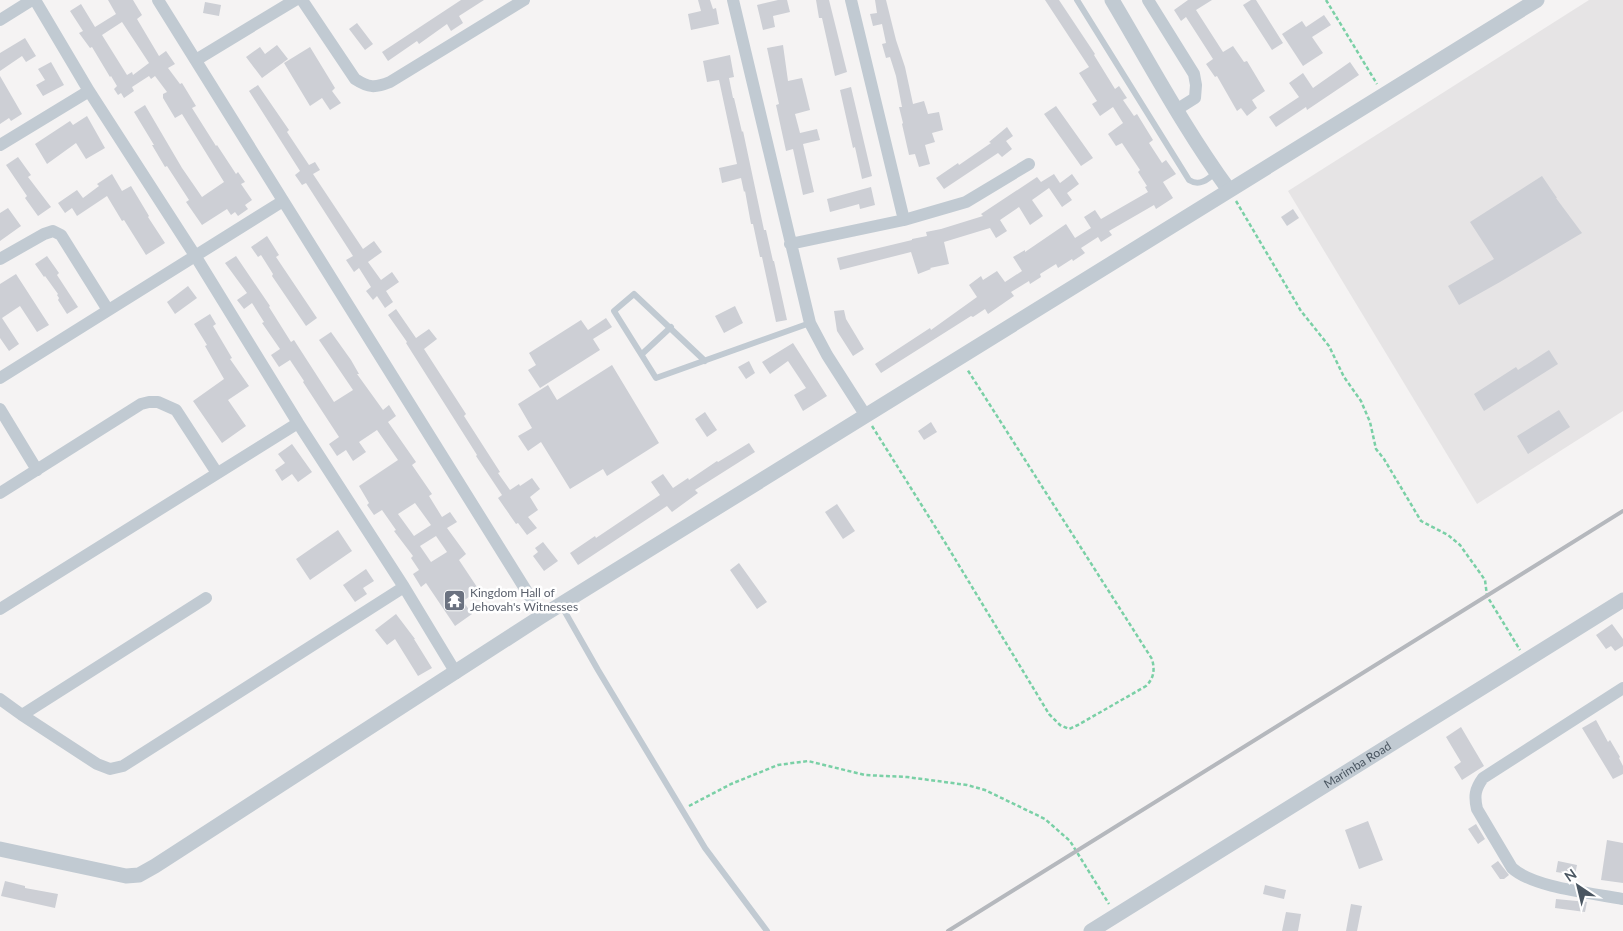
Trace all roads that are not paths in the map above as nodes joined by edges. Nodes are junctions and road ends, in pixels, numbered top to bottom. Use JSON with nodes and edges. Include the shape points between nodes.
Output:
{"nodes":[{"id":1,"x":34,"y":0,"type":"edge"},
{"id":2,"x":158,"y":0,"type":"edge"},
{"id":3,"x":294,"y":0,"type":"edge"},
{"id":4,"x":302,"y":0,"type":"edge"},
{"id":5,"x":524,"y":0,"type":"edge"},
{"id":6,"x":733,"y":0,"type":"edge"},
{"id":7,"x":851,"y":0,"type":"edge"},
{"id":8,"x":1077,"y":0,"type":"edge"},
{"id":9,"x":1112,"y":0,"type":"edge"},
{"id":10,"x":1148,"y":0,"type":"edge"},
{"id":11,"x":1537,"y":0,"type":"edge"},
{"id":12,"x":0,"y":20,"type":"edge"},
{"id":13,"x":196,"y":60,"type":"junction"},
{"id":14,"x":89,"y":91,"type":"junction"},
{"id":15,"x":1176,"y":110,"type":"junction"},
{"id":16,"x":0,"y":145,"type":"edge"},
{"id":17,"x":1029,"y":164,"type":"dead end"},
{"id":18,"x":1216,"y":172,"type":"junction"},
{"id":19,"x":1229,"y":190,"type":"junction"},
{"id":20,"x":283,"y":201,"type":"junction"},
{"id":21,"x":904,"y":220,"type":"junction"},
{"id":22,"x":790,"y":244,"type":"junction"},
{"id":23,"x":196,"y":257,"type":"junction"},
{"id":24,"x":0,"y":259,"type":"edge"},
{"id":25,"x":108,"y":310,"type":"junction"},
{"id":26,"x":810,"y":323,"type":"junction"},
{"id":27,"x":671,"y":327,"type":"junction"},
{"id":28,"x":642,"y":354,"type":"junction"},
{"id":29,"x":705,"y":361,"type":"junction"},
{"id":30,"x":0,"y":378,"type":"edge"},
{"id":31,"x":0,"y":409,"type":"edge"},
{"id":32,"x":866,"y":416,"type":"junction"},
{"id":33,"x":298,"y":423,"type":"junction"},
{"id":34,"x":37,"y":470,"type":"junction"},
{"id":35,"x":217,"y":474,"type":"junction"},
{"id":36,"x":0,"y":493,"type":"edge"},
{"id":37,"x":404,"y":588,"type":"junction"},
{"id":38,"x":206,"y":598,"type":"dead end"},
{"id":39,"x":1623,"y":600,"type":"edge"},
{"id":40,"x":561,"y":604,"type":"junction"},
{"id":41,"x":0,"y":609,"type":"edge"},
{"id":42,"x":542,"y":616,"type":"junction"},
{"id":43,"x":456,"y":673,"type":"junction"},
{"id":44,"x":1623,"y":688,"type":"edge"},
{"id":45,"x":0,"y":699,"type":"edge"},
{"id":46,"x":22,"y":715,"type":"junction"},
{"id":47,"x":0,"y":849,"type":"edge"},
{"id":48,"x":1623,"y":899,"type":"edge"},
{"id":49,"x":767,"y":931,"type":"edge"},
{"id":50,"x":1091,"y":931,"type":"edge"}],
"edges":[{"from":1,"to":12,"type":"street"},
{"from":1,"to":14,"type":"street"},
{"from":2,"to":13,"type":"street"},
{"from":3,"to":13,"type":"street"},
{"from":4,"to":5,"type":"street","via":[[355,79],[365,86],[379,87]]},
{"from":6,"to":22,"type":"street"},
{"from":7,"to":21,"type":"street"},
{"from":8,"to":18,"type":"lane","via":[[1189,180],[1201,182]]},
{"from":9,"to":15,"type":"street"},
{"from":10,"to":15,"type":"street","via":[[1194,74],[1195,98]]},
{"from":11,"to":19,"type":"street"},
{"from":13,"to":20,"type":"street"},
{"from":14,"to":16,"type":"street"},
{"from":14,"to":23,"type":"street"},
{"from":15,"to":18,"type":"street"},
{"from":17,"to":21,"type":"street","via":[[966,202]]},
{"from":18,"to":19,"type":"street"},
{"from":19,"to":32,"type":"street"},
{"from":20,"to":23,"type":"street"},
{"from":20,"to":42,"type":"street"},
{"from":21,"to":22,"type":"street"},
{"from":22,"to":26,"type":"street"},
{"from":23,"to":25,"type":"street"},
{"from":23,"to":33,"type":"street"},
{"from":24,"to":25,"type":"street","via":[[53,231],[61,236]]},
{"from":25,"to":30,"type":"street"},
{"from":26,"to":29,"type":"lane"},
{"from":26,"to":32,"type":"street"},
{"from":27,"to":28,"type":"lane"},
{"from":27,"to":28,"type":"lane","via":[[634,294],[614,311]]},
{"from":27,"to":29,"type":"lane"},
{"from":28,"to":29,"type":"lane","via":[[656,378]]},
{"from":31,"to":34,"type":"street"},
{"from":32,"to":40,"type":"street"},
{"from":33,"to":35,"type":"street"},
{"from":33,"to":37,"type":"street"},
{"from":34,"to":35,"type":"street","via":[[140,404],[158,402],[176,410]]},
{"from":34,"to":36,"type":"street"},
{"from":35,"to":41,"type":"street"},
{"from":37,"to":43,"type":"street"},
{"from":37,"to":46,"type":"street","via":[[123,766],[110,768],[97,764]]},
{"from":38,"to":46,"type":"street"},
{"from":39,"to":50,"type":"street","name":"Marimba Road"},
{"from":40,"to":42,"type":"street"},
{"from":40,"to":49,"type":"lane","via":[[710,855]]},
{"from":42,"to":43,"type":"street"},
{"from":43,"to":47,"type":"street","via":[[139,875],[126,876]]},
{"from":44,"to":48,"type":"street","via":[[1483,778],[1475,791],[1477,809],[1518,873],[1547,884]]},
{"from":45,"to":46,"type":"street"}]}
